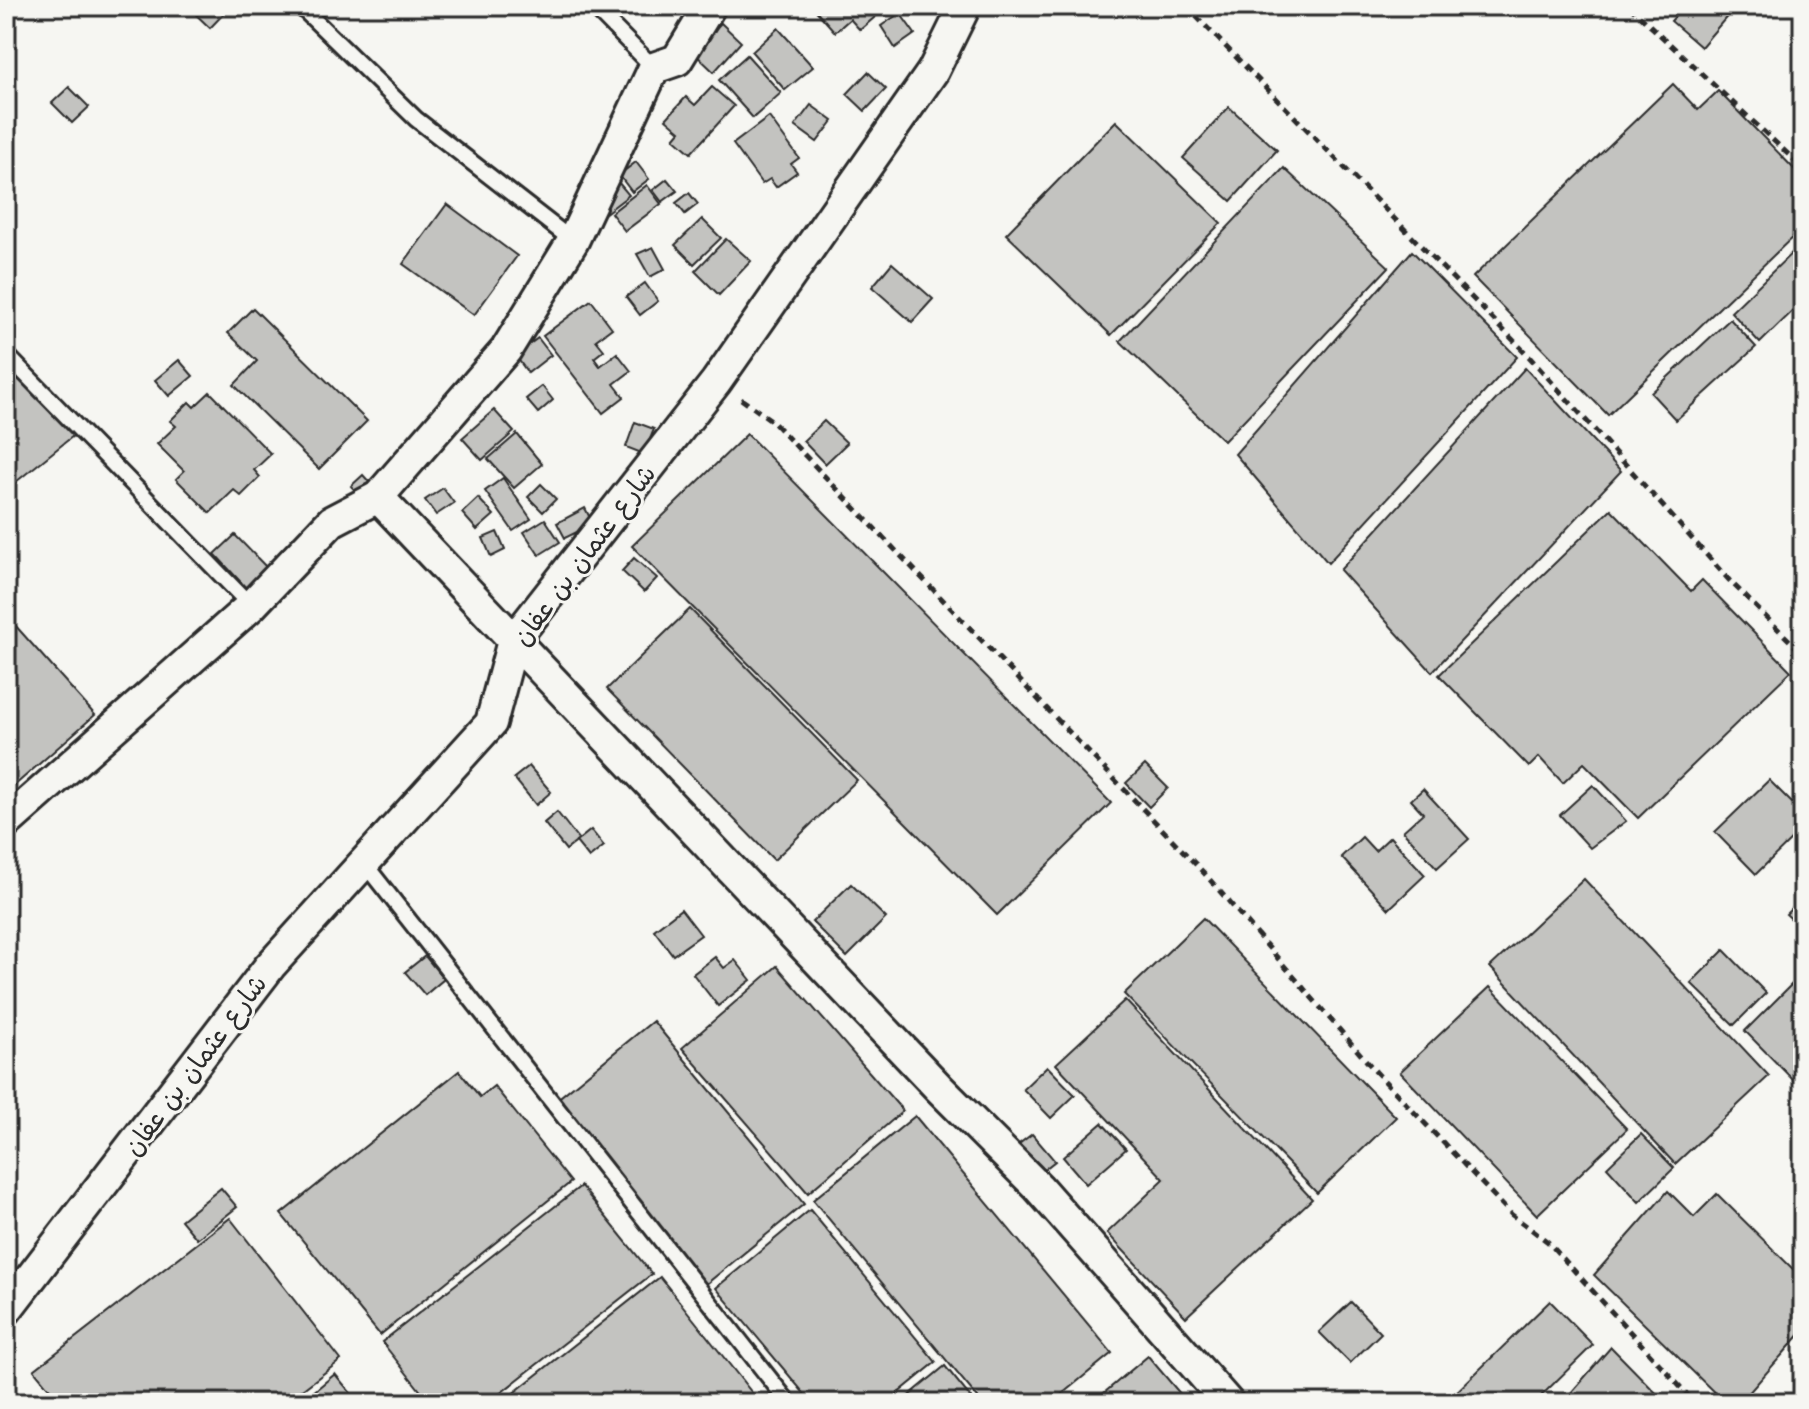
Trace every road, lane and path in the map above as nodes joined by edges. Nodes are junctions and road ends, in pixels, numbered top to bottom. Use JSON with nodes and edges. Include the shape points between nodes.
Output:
{"nodes":[{"id":1,"x":300,"y":6,"type":"edge"},
{"id":2,"x":593,"y":6,"type":"edge"},
{"id":3,"x":710,"y":6,"type":"edge"},
{"id":4,"x":965,"y":6,"type":"edge"},
{"id":5,"x":1186,"y":6,"type":"edge"},
{"id":6,"x":1629,"y":6,"type":"edge"},
{"id":7,"x":654,"y":68,"type":"junction"},
{"id":8,"x":1803,"y":168,"type":"edge"},
{"id":9,"x":573,"y":241,"type":"junction"},
{"id":10,"x":6,"y":354,"type":"edge"},
{"id":11,"x":716,"y":382,"type":"junction"},
{"id":12,"x":378,"y":497,"type":"junction"},
{"id":13,"x":251,"y":606,"type":"junction"},
{"id":14,"x":513,"y":641,"type":"junction"},
{"id":15,"x":1803,"y":654,"type":"edge"},
{"id":16,"x":6,"y":823,"type":"edge"},
{"id":17,"x":364,"y":863,"type":"junction"},
{"id":18,"x":6,"y":1310,"type":"edge"},
{"id":19,"x":789,"y":1403,"type":"edge"},
{"id":20,"x":1228,"y":1403,"type":"edge"},
{"id":21,"x":1695,"y":1403,"type":"edge"}],
"edges":[{"from":1,"to":9,"type":"lane","via":[[416,119]]},
{"from":2,"to":7,"type":"lane"},
{"from":3,"to":7,"type":"street","via":[[677,60]]},
{"from":4,"to":11,"type":"street","name":"شارع عثمان بن عفان","via":[[933,71]]},
{"from":5,"to":15,"type":"path","via":[[1524,351],[1729,580]]},
{"from":6,"to":8,"type":"path"},
{"from":7,"to":9,"type":"street"},
{"from":9,"to":12,"type":"street","via":[[506,350]]},
{"from":10,"to":13,"type":"lane"},
{"from":11,"to":14,"type":"street","name":"شارع عثمان بن عفان"},
{"from":11,"to":21,"type":"path","via":[[771,420],[1205,874],[1376,1072],[1512,1215],[1548,1242]]},
{"from":12,"to":13,"type":"street","via":[[332,521]]},
{"from":12,"to":14,"type":"street"},
{"from":13,"to":16,"type":"street"},
{"from":14,"to":17,"type":"street","name":"شارع عثمان بن عفان","via":[[491,723]]},
{"from":14,"to":20,"type":"street","via":[[1038,1187]]},
{"from":17,"to":18,"type":"street","name":"شارع عثمان بن عفان","via":[[270,966]]},
{"from":17,"to":19,"type":"lane"}]}
